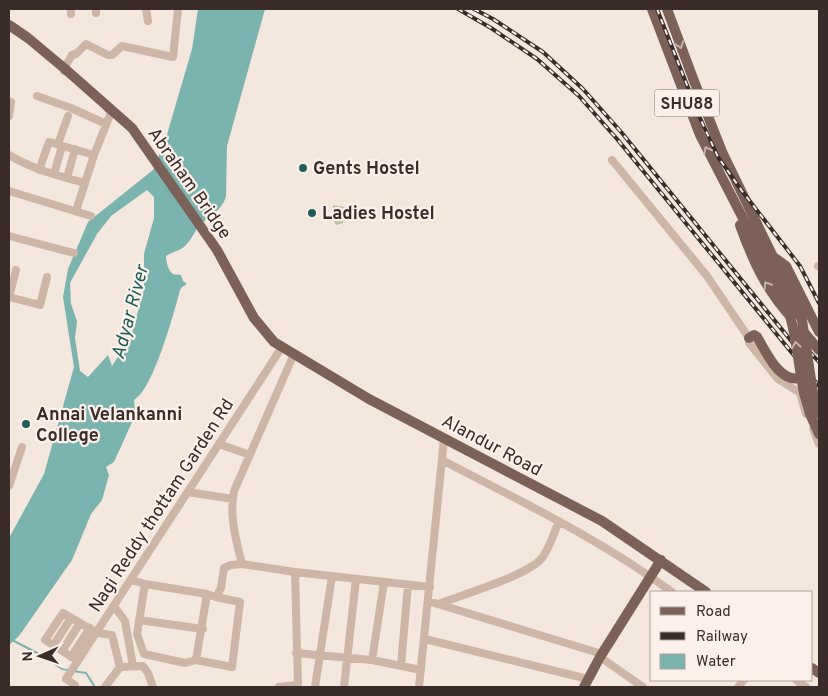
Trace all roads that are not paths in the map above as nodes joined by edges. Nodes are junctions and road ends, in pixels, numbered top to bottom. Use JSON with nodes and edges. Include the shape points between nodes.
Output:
{"nodes":[{"id":1,"x":146,"y":9,"type":"edge"},
{"id":2,"x":178,"y":9,"type":"edge"},
{"id":3,"x":652,"y":9,"type":"edge"},
{"id":4,"x":667,"y":9,"type":"edge"},
{"id":5,"x":148,"y":21,"type":"dead end"},
{"id":6,"x":9,"y":25,"type":"edge"},
{"id":7,"x":67,"y":70,"type":"junction"},
{"id":8,"x":37,"y":96,"type":"dead end"},
{"id":9,"x":11,"y":102,"type":"dead end"},
{"id":10,"x":9,"y":116,"type":"edge"},
{"id":11,"x":68,"y":116,"type":"dead end"},
{"id":12,"x":106,"y":124,"type":"junction"},
{"id":13,"x":60,"y":145,"type":"junction"},
{"id":14,"x":76,"y":150,"type":"junction"},
{"id":15,"x":9,"y":155,"type":"edge"},
{"id":16,"x":94,"y":155,"type":"junction"},
{"id":17,"x":612,"y":160,"type":"dead end"},
{"id":18,"x":40,"y":170,"type":"junction"},
{"id":19,"x":54,"y":174,"type":"junction"},
{"id":20,"x":67,"y":178,"type":"junction"},
{"id":21,"x":85,"y":183,"type":"junction"},
{"id":22,"x":9,"y":191,"type":"edge"},
{"id":23,"x":730,"y":194,"type":"junction"},
{"id":24,"x":76,"y":211,"type":"junction"},
{"id":25,"x":91,"y":216,"type":"dead end"},
{"id":26,"x":9,"y":236,"type":"edge"},
{"id":27,"x":74,"y":253,"type":"dead end"},
{"id":28,"x":772,"y":256,"type":"junction"},
{"id":29,"x":16,"y":270,"type":"dead end"},
{"id":30,"x":47,"y":277,"type":"dead end"},
{"id":31,"x":9,"y":297,"type":"edge"},
{"id":32,"x":262,"y":328,"type":"joint"},
{"id":33,"x":819,"y":332,"type":"edge"},
{"id":34,"x":749,"y":338,"type":"junction"},
{"id":35,"x":282,"y":347,"type":"junction"},
{"id":36,"x":819,"y":350,"type":"edge"},
{"id":37,"x":294,"y":354,"type":"junction"},
{"id":38,"x":801,"y":378,"type":"junction"},
{"id":39,"x":809,"y":393,"type":"junction"},
{"id":40,"x":819,"y":413,"type":"edge"},
{"id":41,"x":819,"y":434,"type":"edge"},
{"id":42,"x":444,"y":439,"type":"junction"},
{"id":43,"x":219,"y":444,"type":"junction"},
{"id":44,"x":819,"y":444,"type":"edge"},
{"id":45,"x":22,"y":447,"type":"dead end"},
{"id":46,"x":250,"y":455,"type":"junction"},
{"id":47,"x":442,"y":460,"type":"junction"},
{"id":48,"x":11,"y":487,"type":"edge"},
{"id":49,"x":188,"y":492,"type":"junction"},
{"id":50,"x":233,"y":499,"type":"junction"},
{"id":51,"x":559,"y":521,"type":"junction"},
{"id":52,"x":661,"y":560,"type":"junction"},
{"id":53,"x":242,"y":564,"type":"junction"},
{"id":54,"x":295,"y":572,"type":"junction"},
{"id":55,"x":332,"y":576,"type":"junction"},
{"id":56,"x":651,"y":577,"type":"junction"},
{"id":57,"x":356,"y":579,"type":"junction"},
{"id":58,"x":131,"y":580,"type":"junction"},
{"id":59,"x":384,"y":582,"type":"junction"},
{"id":60,"x":145,"y":584,"type":"junction"},
{"id":61,"x":408,"y":585,"type":"junction"},
{"id":62,"x":430,"y":587,"type":"junction"},
{"id":63,"x":671,"y":591,"type":"edge"},
{"id":64,"x":705,"y":591,"type":"edge"},
{"id":65,"x":207,"y":594,"type":"junction"},
{"id":66,"x":216,"y":598,"type":"junction"},
{"id":67,"x":428,"y":601,"type":"junction"},
{"id":68,"x":438,"y":604,"type":"junction"},
{"id":69,"x":114,"y":606,"type":"junction"},
{"id":70,"x":139,"y":620,"type":"junction"},
{"id":71,"x":80,"y":623,"type":"junction"},
{"id":72,"x":202,"y":629,"type":"junction"},
{"id":73,"x":93,"y":631,"type":"junction"},
{"id":74,"x":425,"y":639,"type":"junction"},
{"id":75,"x":62,"y":651,"type":"junction"},
{"id":76,"x":296,"y":653,"type":"junction"},
{"id":77,"x":320,"y":654,"type":"junction"},
{"id":78,"x":601,"y":656,"type":"junction"},
{"id":79,"x":348,"y":657,"type":"junction"},
{"id":80,"x":75,"y":659,"type":"junction"},
{"id":81,"x":196,"y":660,"type":"junction"},
{"id":82,"x":372,"y":660,"type":"junction"},
{"id":83,"x":402,"y":665,"type":"junction"},
{"id":84,"x":133,"y":666,"type":"junction"},
{"id":85,"x":120,"y":667,"type":"junction"},
{"id":86,"x":421,"y":670,"type":"junction"},
{"id":87,"x":586,"y":683,"type":"edge"},
{"id":88,"x":298,"y":686,"type":"edge"},
{"id":89,"x":75,"y":687,"type":"edge"},
{"id":90,"x":105,"y":687,"type":"edge"},
{"id":91,"x":154,"y":687,"type":"edge"},
{"id":92,"x":279,"y":687,"type":"edge"},
{"id":93,"x":315,"y":687,"type":"edge"},
{"id":94,"x":344,"y":687,"type":"edge"},
{"id":95,"x":419,"y":687,"type":"edge"},
{"id":96,"x":643,"y":687,"type":"edge"}],
"edges":[{"from":1,"to":5,"type":"street"},
{"from":2,"to":7,"type":"street","via":[[173,57],[122,46],[108,55],[86,44],[72,55]]},
{"from":23,"to":3,"type":"main road","number":"SHU88","one_way":true,"via":[[700,135]]},
{"from":4,"to":28,"type":"main road","number":"SHU88","one_way":true,"via":[[722,154]]},
{"from":6,"to":7,"type":"main road"},
{"from":7,"to":12,"type":"street","via":[[64,72],[68,76],[110,111]]},
{"from":7,"to":32,"type":"main road","name":"Abraham Bridge","via":[[136,134],[217,250]]},
{"from":8,"to":12,"type":"street"},
{"from":9,"to":10,"type":"street"},
{"from":11,"to":13,"type":"street"},
{"from":12,"to":16,"type":"street"},
{"from":13,"to":14,"type":"street"},
{"from":13,"to":18,"type":"street","via":[[49,142]]},
{"from":13,"to":19,"type":"street"},
{"from":14,"to":16,"type":"street"},
{"from":14,"to":20,"type":"street"},
{"from":15,"to":18,"type":"street"},
{"from":16,"to":21,"type":"street"},
{"from":17,"to":34,"type":"street","via":[[712,282]]},
{"from":18,"to":19,"type":"street"},
{"from":19,"to":20,"type":"street"},
{"from":20,"to":21,"type":"street"},
{"from":21,"to":24,"type":"street"},
{"from":22,"to":24,"type":"street"},
{"from":36,"to":23,"type":"main road","one_way":true,"via":[[781,307],[758,271]]},
{"from":38,"to":23,"type":"main road","number":"SHU88","one_way":true,"bridge":true,"via":[[791,318],[781,292]]},
{"from":24,"to":25,"type":"street"},
{"from":26,"to":27,"type":"street"},
{"from":28,"to":33,"type":"main road","via":[[786,266]]},
{"from":28,"to":39,"type":"main road","number":"SHU88","bridge":true,"via":[[802,320]]},
{"from":29,"to":31,"type":"street"},
{"from":30,"to":31,"type":"street","via":[[40,305]]},
{"from":32,"to":35,"type":"main road","name":"Alandur Road"},
{"from":34,"to":38,"type":"main road","via":[[757,337],[786,378]]},
{"from":34,"to":44,"type":"street","via":[[778,379],[800,393]]},
{"from":35,"to":37,"type":"main road","name":"Alandur Road"},
{"from":35,"to":43,"type":"street","name":"Nagi Reddy thottam Garden Rd"},
{"from":37,"to":42,"type":"main road","name":"Alandur Road"},
{"from":37,"to":46,"type":"street"},
{"from":38,"to":39,"type":"main road","number":"SHU88","bridge":true},
{"from":39,"to":40,"type":"main road","number":"SHU88"},
{"from":39,"to":41,"type":"main road","number":"SHU88","via":[[810,414]]},
{"from":42,"to":47,"type":"street"},
{"from":42,"to":52,"type":"main road","name":"Alandur Road","via":[[602,521]]},
{"from":43,"to":46,"type":"street"},
{"from":43,"to":49,"type":"street","name":"Nagi Reddy thottam Garden Rd"},
{"from":45,"to":48,"type":"street"},
{"from":46,"to":50,"type":"street"},
{"from":47,"to":51,"type":"street"},
{"from":47,"to":62,"type":"street"},
{"from":49,"to":50,"type":"street"},
{"from":49,"to":58,"type":"street","name":"Nagi Reddy thottam Garden Rd"},
{"from":50,"to":53,"type":"street","via":[[234,529]]},
{"from":51,"to":56,"type":"street"},
{"from":51,"to":68,"type":"street","via":[[542,558],[534,566]]},
{"from":52,"to":56,"type":"main road"},
{"from":52,"to":64,"type":"main road","name":"Alandur Road"},
{"from":53,"to":54,"type":"street"},
{"from":53,"to":66,"type":"street","via":[[224,568]]},
{"from":54,"to":55,"type":"street"},
{"from":54,"to":76,"type":"street"},
{"from":55,"to":57,"type":"street"},
{"from":55,"to":77,"type":"street"},
{"from":56,"to":63,"type":"street"},
{"from":56,"to":78,"type":"main road"},
{"from":57,"to":59,"type":"street"},
{"from":57,"to":79,"type":"street"},
{"from":58,"to":60,"type":"street"},
{"from":58,"to":69,"type":"street","name":"Nagi Reddy thottam Garden Rd"},
{"from":59,"to":61,"type":"street"},
{"from":59,"to":82,"type":"street"},
{"from":60,"to":65,"type":"street"},
{"from":60,"to":70,"type":"street"},
{"from":61,"to":62,"type":"street"},
{"from":61,"to":83,"type":"street"},
{"from":62,"to":67,"type":"street"},
{"from":65,"to":66,"type":"street"},
{"from":65,"to":72,"type":"street"},
{"from":66,"to":81,"type":"street","via":[[240,602],[232,667]]},
{"from":67,"to":68,"type":"street"},
{"from":67,"to":74,"type":"street"},
{"from":68,"to":78,"type":"street"},
{"from":69,"to":73,"type":"street","name":"Nagi Reddy thottam Garden Rd"},
{"from":69,"to":84,"type":"street","via":[[126,621]]},
{"from":70,"to":72,"type":"street"},
{"from":70,"to":81,"type":"street","via":[[137,634],[144,654],[185,663]]},
{"from":71,"to":73,"type":"street"},
{"from":71,"to":75,"type":"street"},
{"from":71,"to":75,"type":"street","via":[[63,613],[44,640]]},
{"from":72,"to":81,"type":"street"},
{"from":73,"to":80,"type":"street","name":"Nagi Reddy thottam Garden Rd"},
{"from":73,"to":85,"type":"street","via":[[112,635]]},
{"from":74,"to":86,"type":"street"},
{"from":74,"to":87,"type":"street"},
{"from":75,"to":80,"type":"street"},
{"from":76,"to":77,"type":"street"},
{"from":76,"to":88,"type":"street"},
{"from":77,"to":79,"type":"street"},
{"from":77,"to":93,"type":"street"},
{"from":78,"to":87,"type":"main road"},
{"from":78,"to":96,"type":"street"},
{"from":79,"to":82,"type":"street"},
{"from":79,"to":94,"type":"street"},
{"from":80,"to":89,"type":"street","name":"Nagi Reddy thottam Garden Rd","via":[[66,679]]},
{"from":82,"to":83,"type":"street"},
{"from":83,"to":86,"type":"street"},
{"from":84,"to":85,"type":"street"},
{"from":84,"to":91,"type":"street","via":[[143,666]]},
{"from":85,"to":90,"type":"street"},
{"from":86,"to":95,"type":"street"},
{"from":88,"to":92,"type":"street"}]}
